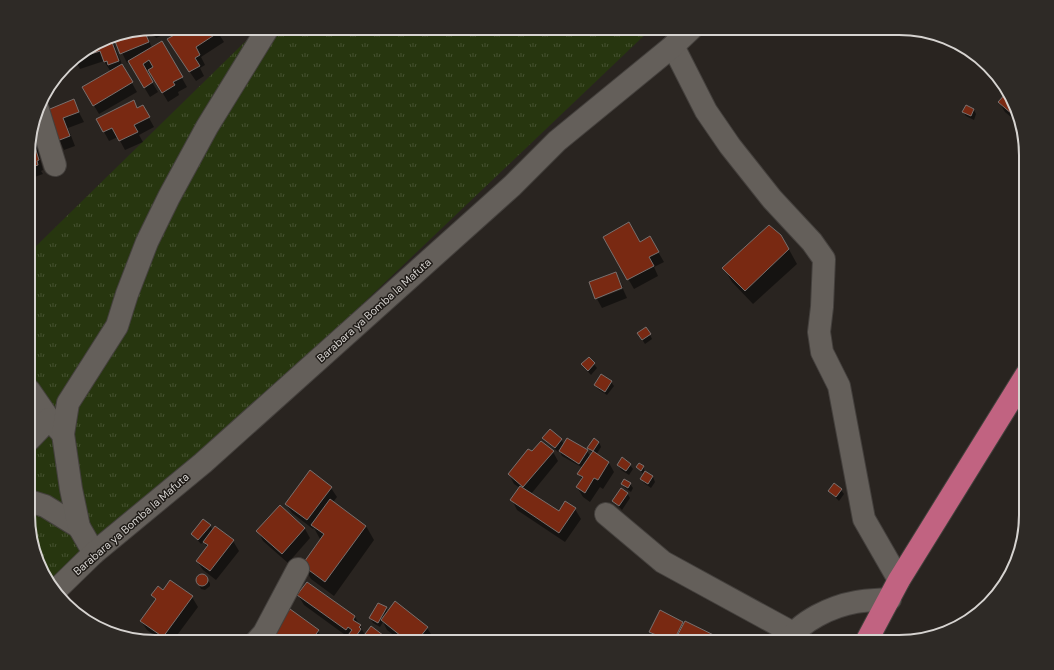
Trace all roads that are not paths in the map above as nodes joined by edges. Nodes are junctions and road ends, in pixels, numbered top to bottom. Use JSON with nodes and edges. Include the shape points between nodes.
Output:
{"nodes":[{"id":1,"x":264,"y":35,"type":"edge"},
{"id":2,"x":685,"y":35,"type":"edge"},
{"id":3,"x":673,"y":46,"type":"junction"},
{"id":4,"x":41,"y":119,"type":"edge"},
{"id":5,"x":55,"y":165,"type":"dead end"},
{"id":6,"x":1019,"y":386,"type":"edge"},
{"id":7,"x":35,"y":398,"type":"edge"},
{"id":8,"x":56,"y":427,"type":"junction"},
{"id":9,"x":35,"y":437,"type":"edge"},
{"id":10,"x":35,"y":503,"type":"edge"},
{"id":11,"x":606,"y":514,"type":"dead end"},
{"id":12,"x":79,"y":527,"type":"junction"},
{"id":13,"x":94,"y":553,"type":"junction"},
{"id":14,"x":298,"y":569,"type":"dead end"},
{"id":15,"x":59,"y":587,"type":"edge"},
{"id":16,"x":895,"y":589,"type":"junction"},
{"id":17,"x":262,"y":635,"type":"edge"},
{"id":18,"x":787,"y":635,"type":"edge"},
{"id":19,"x":793,"y":635,"type":"edge"},
{"id":20,"x":870,"y":635,"type":"edge"}],
"edges":[{"from":1,"to":8,"type":"street","via":[[207,127],[169,197],[141,257],[117,326],[68,403]]},
{"from":2,"to":3,"type":"street","name":"Barabara ya Bomba la Mafuta"},
{"from":3,"to":13,"type":"street","name":"Barabara ya Bomba la Mafuta","via":[[557,141],[512,186],[203,463]]},
{"from":3,"to":16,"type":"street","via":[[706,111],[726,140],[824,259],[819,332],[822,352],[839,386],[864,520]]},
{"from":4,"to":5,"type":"street"},
{"from":6,"to":16,"type":"highway"},
{"from":7,"to":8,"type":"street"},
{"from":8,"to":9,"type":"street"},
{"from":8,"to":12,"type":"street"},
{"from":10,"to":12,"type":"street","via":[[45,506]]},
{"from":11,"to":18,"type":"street","via":[[663,562]]},
{"from":12,"to":13,"type":"street"},
{"from":13,"to":15,"type":"street","name":"Barabara ya Bomba la Mafuta"},
{"from":14,"to":17,"type":"street"},
{"from":16,"to":19,"type":"street","via":[[819,614]]},
{"from":16,"to":20,"type":"highway"}]}
